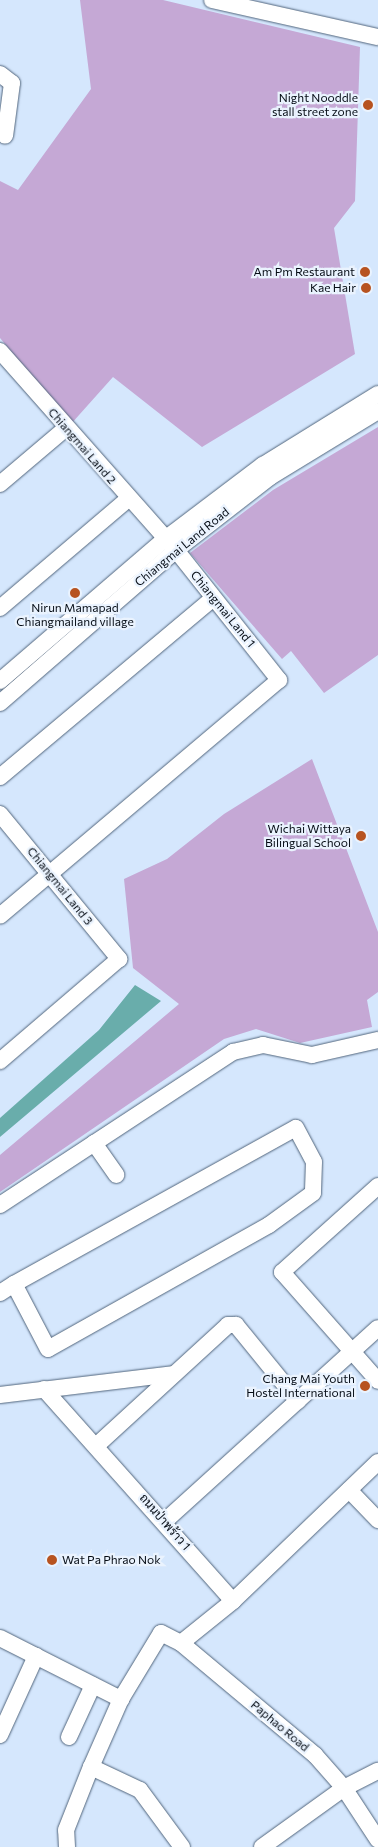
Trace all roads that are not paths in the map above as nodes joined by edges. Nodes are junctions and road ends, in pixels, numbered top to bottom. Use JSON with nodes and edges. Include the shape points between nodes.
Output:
{"nodes":[{"id":1,"x":212,"y":0,"type":"edge"},
{"id":2,"x":378,"y":38,"type":"edge"},
{"id":3,"x":0,"y":74,"type":"edge"},
{"id":4,"x":5,"y":136,"type":"dead end"},
{"id":5,"x":0,"y":351,"type":"edge"},
{"id":6,"x":378,"y":394,"type":"edge"},
{"id":7,"x":378,"y":411,"type":"edge"},
{"id":8,"x":66,"y":428,"type":"junction"},
{"id":9,"x":0,"y":484,"type":"edge"},
{"id":10,"x":128,"y":499,"type":"junction"},
{"id":11,"x":170,"y":545,"type":"junction"},
{"id":12,"x":214,"y":598,"type":"junction"},
{"id":13,"x":0,"y":608,"type":"edge"},
{"id":14,"x":0,"y":681,"type":"edge"},
{"id":15,"x":0,"y":703,"type":"edge"},
{"id":16,"x":0,"y":777,"type":"edge"},
{"id":17,"x":0,"y":814,"type":"edge"},
{"id":18,"x":49,"y":873,"type":"junction"},
{"id":19,"x":0,"y":916,"type":"edge"},
{"id":20,"x":378,"y":1040,"type":"edge"},
{"id":21,"x":0,"y":1061,"type":"edge"},
{"id":22,"x":94,"y":1143,"type":"junction"},
{"id":23,"x":116,"y":1175,"type":"dead end"},
{"id":24,"x":378,"y":1186,"type":"edge"},
{"id":25,"x":0,"y":1205,"type":"edge"},
{"id":26,"x":7,"y":1288,"type":"edge"},
{"id":27,"x":378,"y":1328,"type":"edge"},
{"id":28,"x":352,"y":1352,"type":"junction"},
{"id":29,"x":174,"y":1374,"type":"junction"},
{"id":30,"x":378,"y":1381,"type":"edge"},
{"id":31,"x":44,"y":1389,"type":"junction"},
{"id":32,"x":0,"y":1395,"type":"edge"},
{"id":33,"x":298,"y":1401,"type":"junction"},
{"id":34,"x":96,"y":1446,"type":"junction"},
{"id":35,"x":378,"y":1462,"type":"edge"},
{"id":36,"x":349,"y":1490,"type":"junction"},
{"id":37,"x":378,"y":1520,"type":"edge"},
{"id":38,"x":165,"y":1521,"type":"junction"},
{"id":39,"x":233,"y":1601,"type":"junction"},
{"id":40,"x":0,"y":1638,"type":"edge"},
{"id":41,"x":181,"y":1643,"type":"junction"},
{"id":42,"x":36,"y":1656,"type":"junction"},
{"id":43,"x":93,"y":1685,"type":"junction"},
{"id":44,"x":121,"y":1699,"type":"junction"},
{"id":45,"x":0,"y":1735,"type":"edge"},
{"id":46,"x":69,"y":1737,"type":"dead end"},
{"id":47,"x":91,"y":1767,"type":"junction"},
{"id":48,"x":378,"y":1771,"type":"edge"},
{"id":49,"x":344,"y":1788,"type":"junction"},
{"id":50,"x":378,"y":1840,"type":"edge"},
{"id":51,"x":66,"y":1847,"type":"edge"},
{"id":52,"x":182,"y":1847,"type":"edge"},
{"id":53,"x":262,"y":1847,"type":"edge"}],
"edges":[{"from":1,"to":2,"type":"street"},
{"from":3,"to":4,"type":"street","via":[[12,82]]},
{"from":5,"to":8,"type":"street","name":"Chiangmai Land 2"},
{"from":6,"to":11,"type":"street","name":"Chiangmai Land Road","via":[[263,466]]},
{"from":7,"to":11,"type":"street","name":"Chiangmai Land Road","via":[[270,477]]},
{"from":8,"to":9,"type":"street"},
{"from":8,"to":10,"type":"street","name":"Chiangmai Land 2"},
{"from":10,"to":11,"type":"street","name":"Chiangmai Land 2"},
{"from":10,"to":13,"type":"street"},
{"from":11,"to":12,"type":"street","name":"Chiangmai Land 1"},
{"from":11,"to":14,"type":"street","name":"Chiangmai Land Road"},
{"from":11,"to":15,"type":"street","name":"Chiangmai Land Road"},
{"from":12,"to":16,"type":"street"},
{"from":12,"to":18,"type":"street","name":"Chiangmai Land 1","via":[[279,680]]},
{"from":17,"to":18,"type":"street","name":"Chiangmai Land 3"},
{"from":18,"to":19,"type":"street"},
{"from":18,"to":21,"type":"street","name":"Chiangmai Land 3","via":[[119,959]]},
{"from":20,"to":22,"type":"street","via":[[303,1056],[251,1044],[233,1052]]},
{"from":22,"to":23,"type":"street"},
{"from":22,"to":25,"type":"street"},
{"from":24,"to":28,"type":"street","via":[[282,1272]]},
{"from":26,"to":26,"type":"street","via":[[296,1128],[314,1162],[313,1193],[269,1225],[48,1348]]},
{"from":27,"to":28,"type":"street"},
{"from":28,"to":30,"type":"street"},
{"from":28,"to":33,"type":"street"},
{"from":29,"to":31,"type":"street"},
{"from":29,"to":33,"type":"street","via":[[220,1328],[236,1326]]},
{"from":29,"to":34,"type":"street"},
{"from":31,"to":32,"type":"street"},
{"from":31,"to":34,"type":"street","name":"ถนนป่าพร้าว 1"},
{"from":33,"to":38,"type":"street"},
{"from":34,"to":38,"type":"street","name":"ถนนป่าพร้าว 1"},
{"from":35,"to":36,"type":"street"},
{"from":36,"to":37,"type":"street"},
{"from":36,"to":39,"type":"street"},
{"from":38,"to":39,"type":"street","name":"ถนนป่าพร้าว 1"},
{"from":39,"to":41,"type":"street"},
{"from":40,"to":42,"type":"street"},
{"from":41,"to":44,"type":"street","name":"Paphao Road","via":[[161,1633]]},
{"from":41,"to":49,"type":"street","name":"Paphao Road","via":[[314,1755]]},
{"from":42,"to":43,"type":"street"},
{"from":42,"to":45,"type":"street"},
{"from":43,"to":44,"type":"street"},
{"from":43,"to":46,"type":"street"},
{"from":44,"to":47,"type":"street"},
{"from":47,"to":51,"type":"street","via":[[66,1830]]},
{"from":47,"to":52,"type":"street","via":[[140,1790]]},
{"from":48,"to":49,"type":"street"},
{"from":49,"to":50,"type":"street","name":"Paphao Road"},
{"from":49,"to":53,"type":"street"}]}
